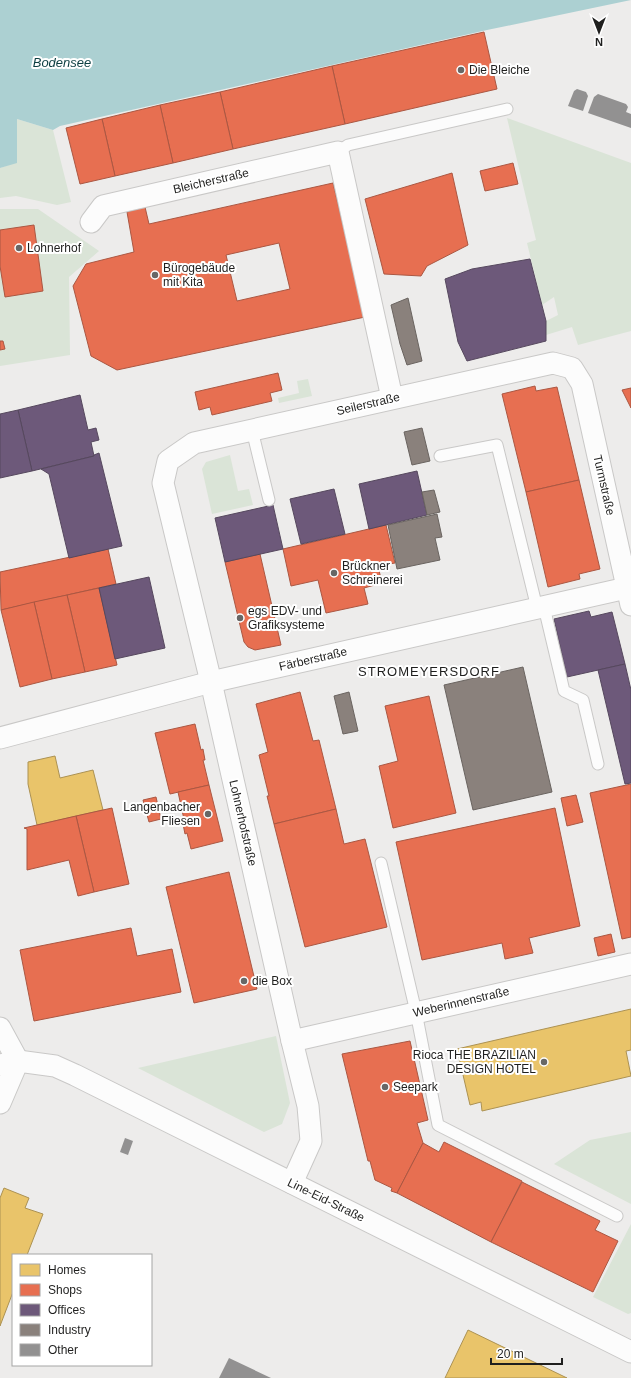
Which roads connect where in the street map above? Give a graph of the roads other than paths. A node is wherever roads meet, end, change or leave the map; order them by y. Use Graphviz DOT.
graph roads {
  1 [pos="507,109"];
  2 [pos="338,152"];
  3 [pos="91,222"];
  4 [pos="572,368"];
  5 [pos="392,398"];
  6 [pos="252,430"];
  7 [pos="440,456"];
  8 [pos="168,461"];
  9 [pos="269,500"];
  10 [pos="630,593"];
  11 [pos="540,608"];
  12 [pos="211,682"];
  13 [pos="0,738"];
  14 [pos="598,764"];
  15 [pos="381,863"];
  16 [pos="631,964"];
  17 [pos="416,1012"];
  18 [pos="0,1028"];
  19 [pos="292,1041"];
  20 [pos="9,1063"];
  21 [pos="0,1103"];
  22 [pos="292,1183"];
  23 [pos="618,1216"];
  24 [pos="631,1352"];
  1 -- 2 [label="lane, Bleicherstraße"];
  2 -- 3 [label="street, Bleicherstraße"];
  2 -- 5 [label="street"];
  4 -- 5 [label="street, Seilerstraße"];
  4 -- 10 [label="street, Turmstraße"];
  5 -- 6 [label="street, Seilerstraße"];
  6 -- 8 [label="street, Seilerstraße"];
  6 -- 9 [label="lane"];
  7 -- 11 [label="lane"];
  8 -- 12 [label="street, Lohnerhofstraße"];
  10 -- 11 [label="street, Färberstraße"];
  11 -- 12 [label="street, Färberstraße"];
  11 -- 14 [label="lane"];
  12 -- 13 [label="street, Färberstraße"];
  12 -- 19 [label="street, Lohnerhofstraße"];
  15 -- 17 [label="lane"];
  16 -- 17 [label="street, Weberinnenstraße"];
  17 -- 19 [label="street, Weberinnenstraße"];
  17 -- 23 [label="lane"];
  18 -- 20 [label="street"];
  19 -- 22 [label="street, Lohnerhofstraße"];
  20 -- 21 [label="street"];
  20 -- 22 [label="street, Line-Eid-Straße"];
  22 -- 24 [label="street, Line-Eid-Straße"];
}
